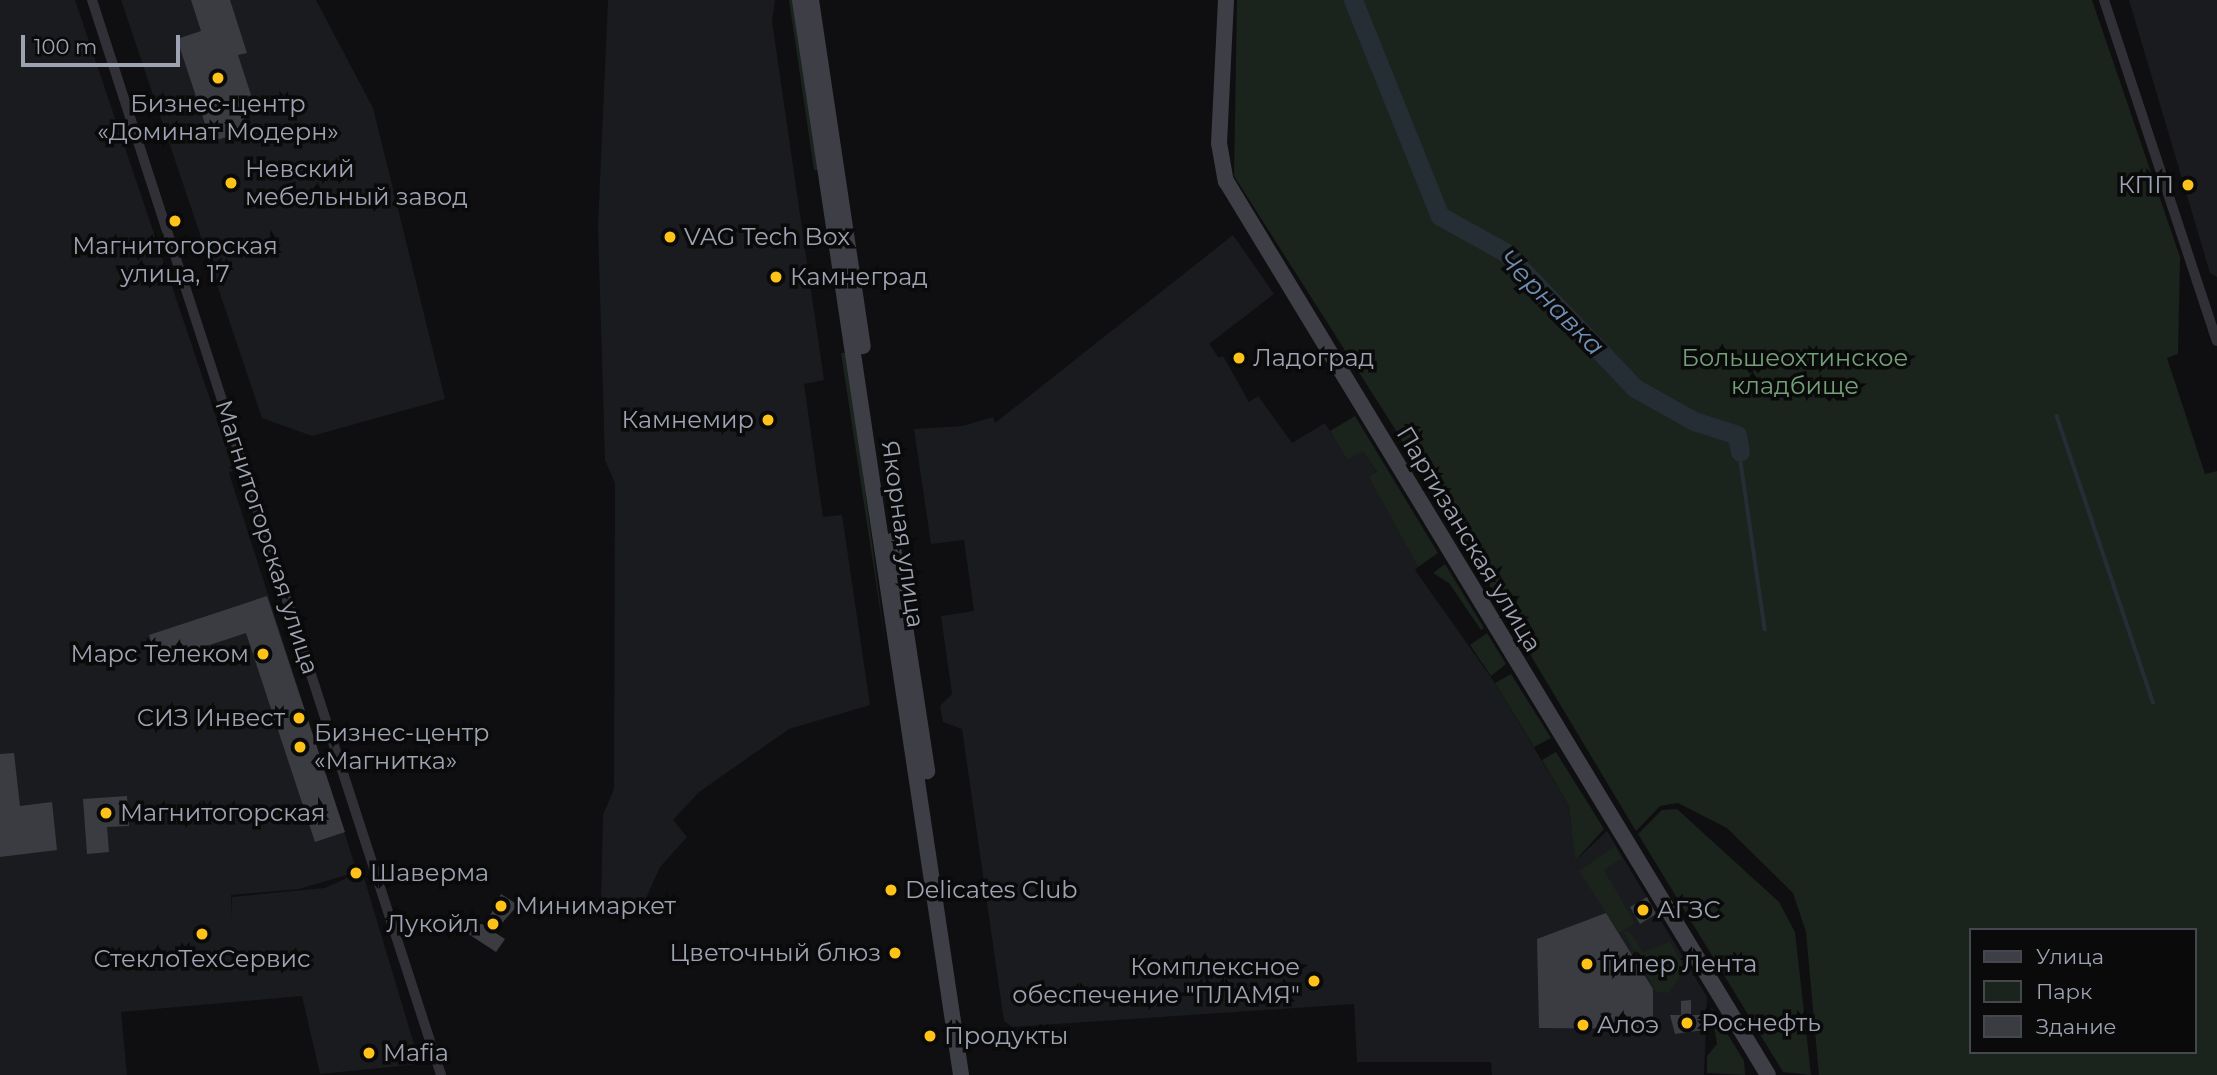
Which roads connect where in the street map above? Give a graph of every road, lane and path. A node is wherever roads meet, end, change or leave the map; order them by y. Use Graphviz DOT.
graph roads {
  1 [pos="92,0"];
  2 [pos="800,0"];
  3 [pos="811,0"];
  4 [pos="1226,0"];
  5 [pos="2104,0"];
  6 [pos="2217,341"];
  7 [pos="1755,1054"];
  8 [pos="441,1075"];
  9 [pos="961,1075"];
  10 [pos="972,1075"];
  11 [pos="1756,1075"];
  12 [pos="1768,1075"];
  1 -- 8 [label="street, Магнитогорская улица"];
  2 -- 9 [label="street, Якорная улица"];
  3 -- 10 [label="street, Якорная улица"];
  4 -- 7 [label="street, Партизанская улица"];
  5 -- 6 [label="street"];
  7 -- 11 [label="street"];
  7 -- 12 [label="street, Партизанская улица"];
}
